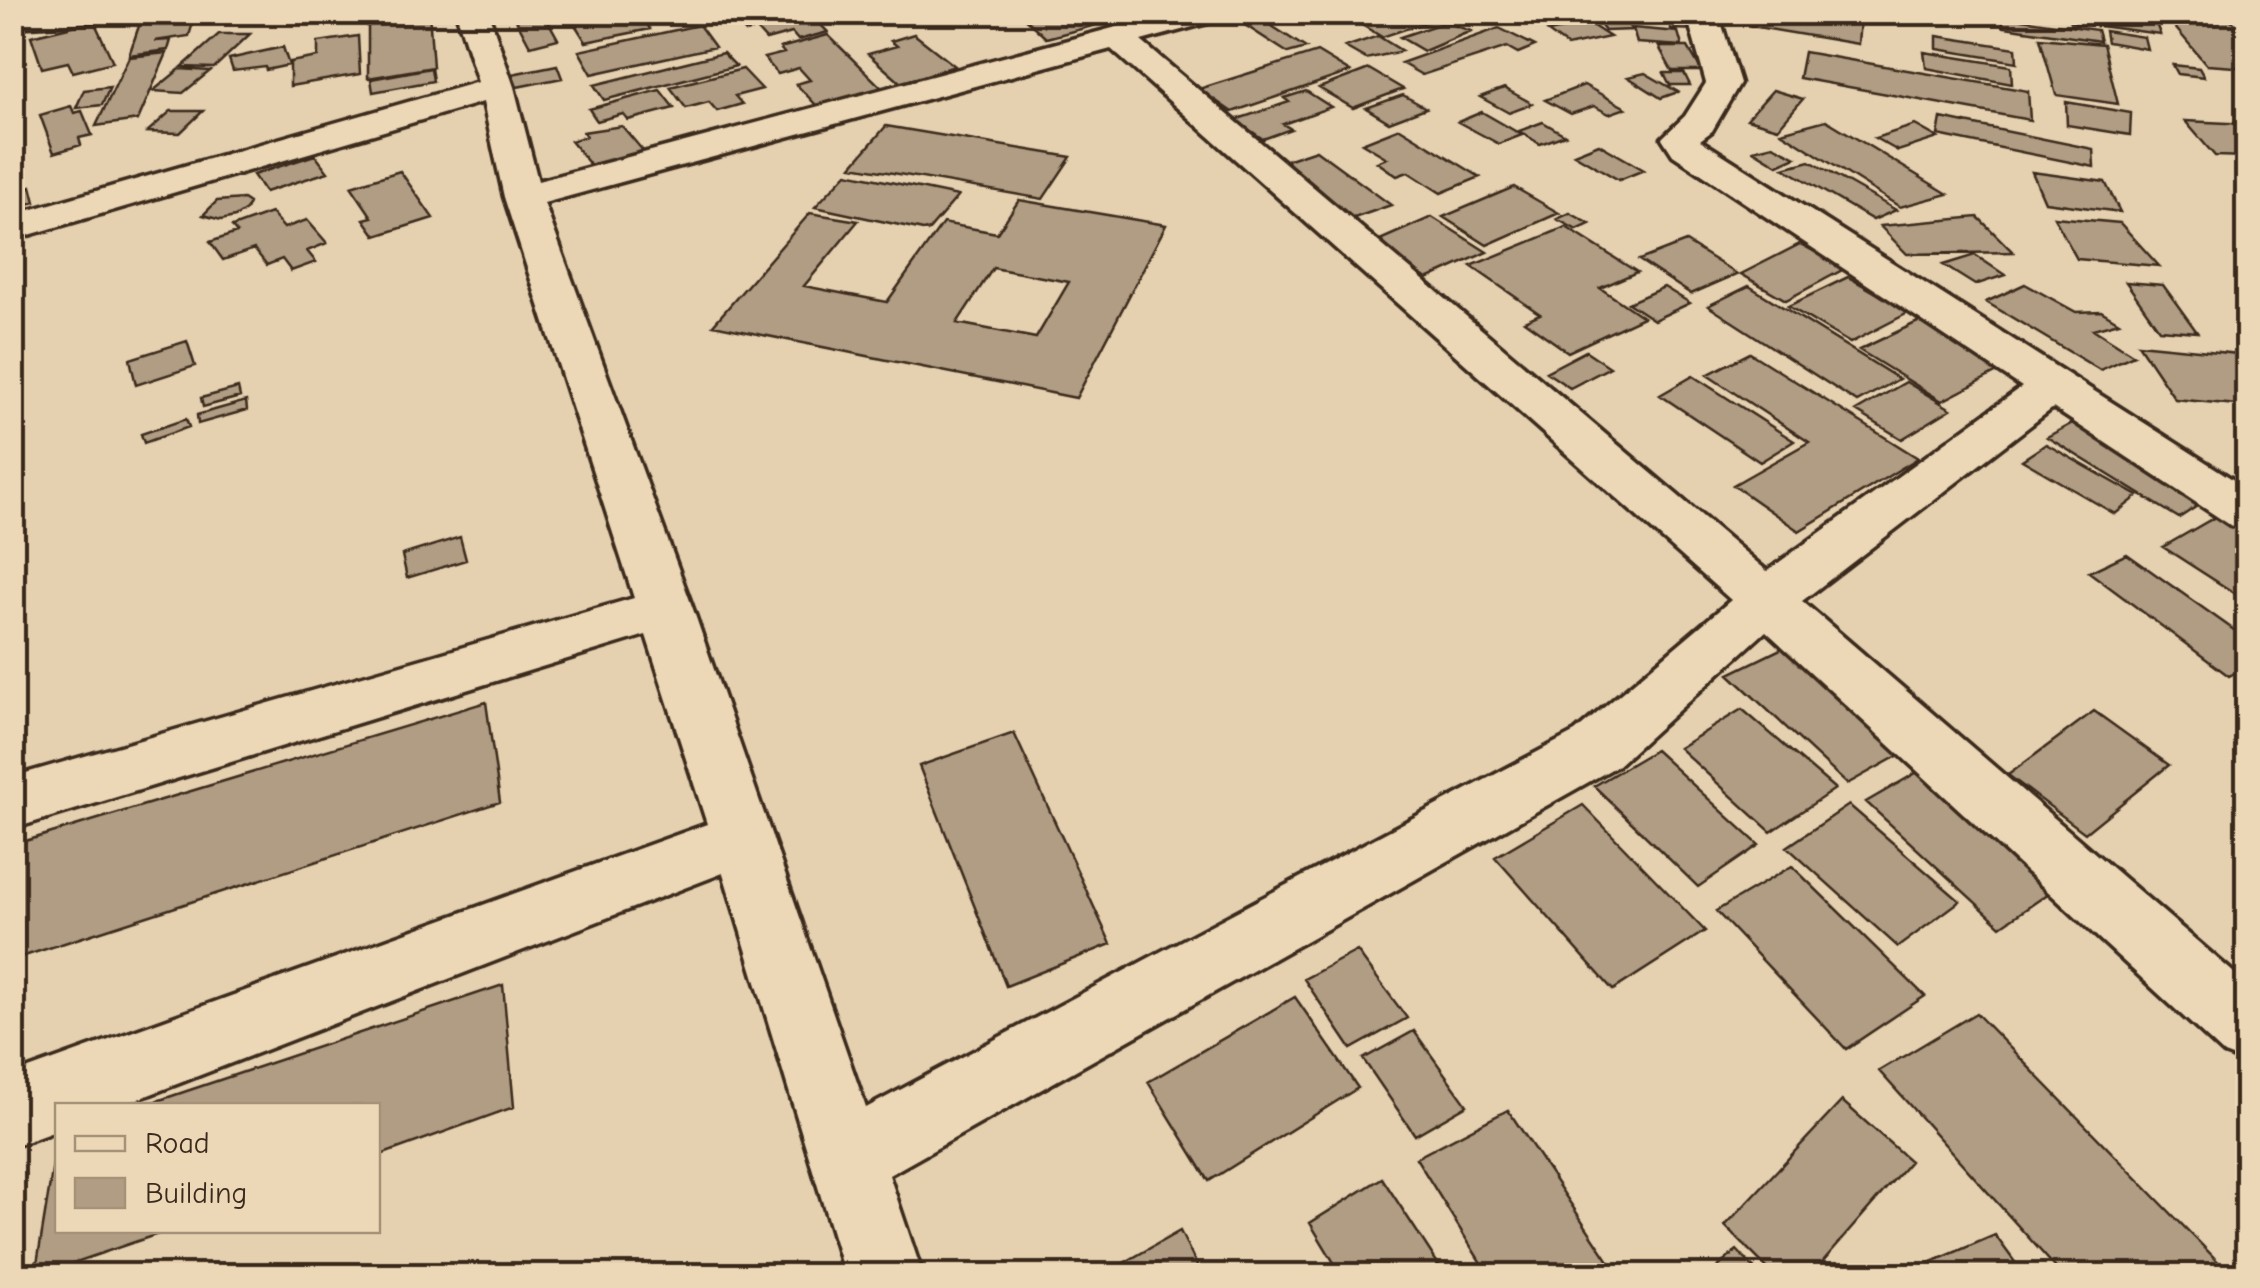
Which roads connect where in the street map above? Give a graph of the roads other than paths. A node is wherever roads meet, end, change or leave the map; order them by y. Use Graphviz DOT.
graph roads {
  1 [pos="113,12"];
  2 [pos="472,12"];
  3 [pos="1211,12"];
  4 [pos="1702,12"];
  5 [pos="12,18"];
  6 [pos="1118,38"];
  7 [pos="497,87"];
  8 [pos="522,197"];
  9 [pos="12,228"];
  10 [pos="2055,384"];
  11 [pos="2248,514"];
  12 [pos="1766,600"];
  13 [pos="666,608"];
  14 [pos="12,803"];
  15 [pos="743,838"];
  16 [pos="2248,1030"];
  17 [pos="12,1111"];
  18 [pos="849,1157"];
  19 [pos="884,1276"];
  1 -- 5 [label="street"];
  2 -- 7 [label="street"];
  3 -- 6 [label="street"];
  4 -- 10 [label="street"];
  6 -- 8 [label="street"];
  6 -- 12 [label="street"];
  7 -- 8 [label="street"];
  7 -- 9 [label="street"];
  8 -- 13 [label="street"];
  10 -- 11 [label="street"];
  10 -- 12 [label="street"];
  12 -- 16 [label="street"];
  12 -- 18 [label="street"];
  13 -- 14 [label="street"];
  13 -- 15 [label="street"];
  15 -- 17 [label="street"];
  15 -- 18 [label="street"];
  18 -- 19 [label="street"];
}
